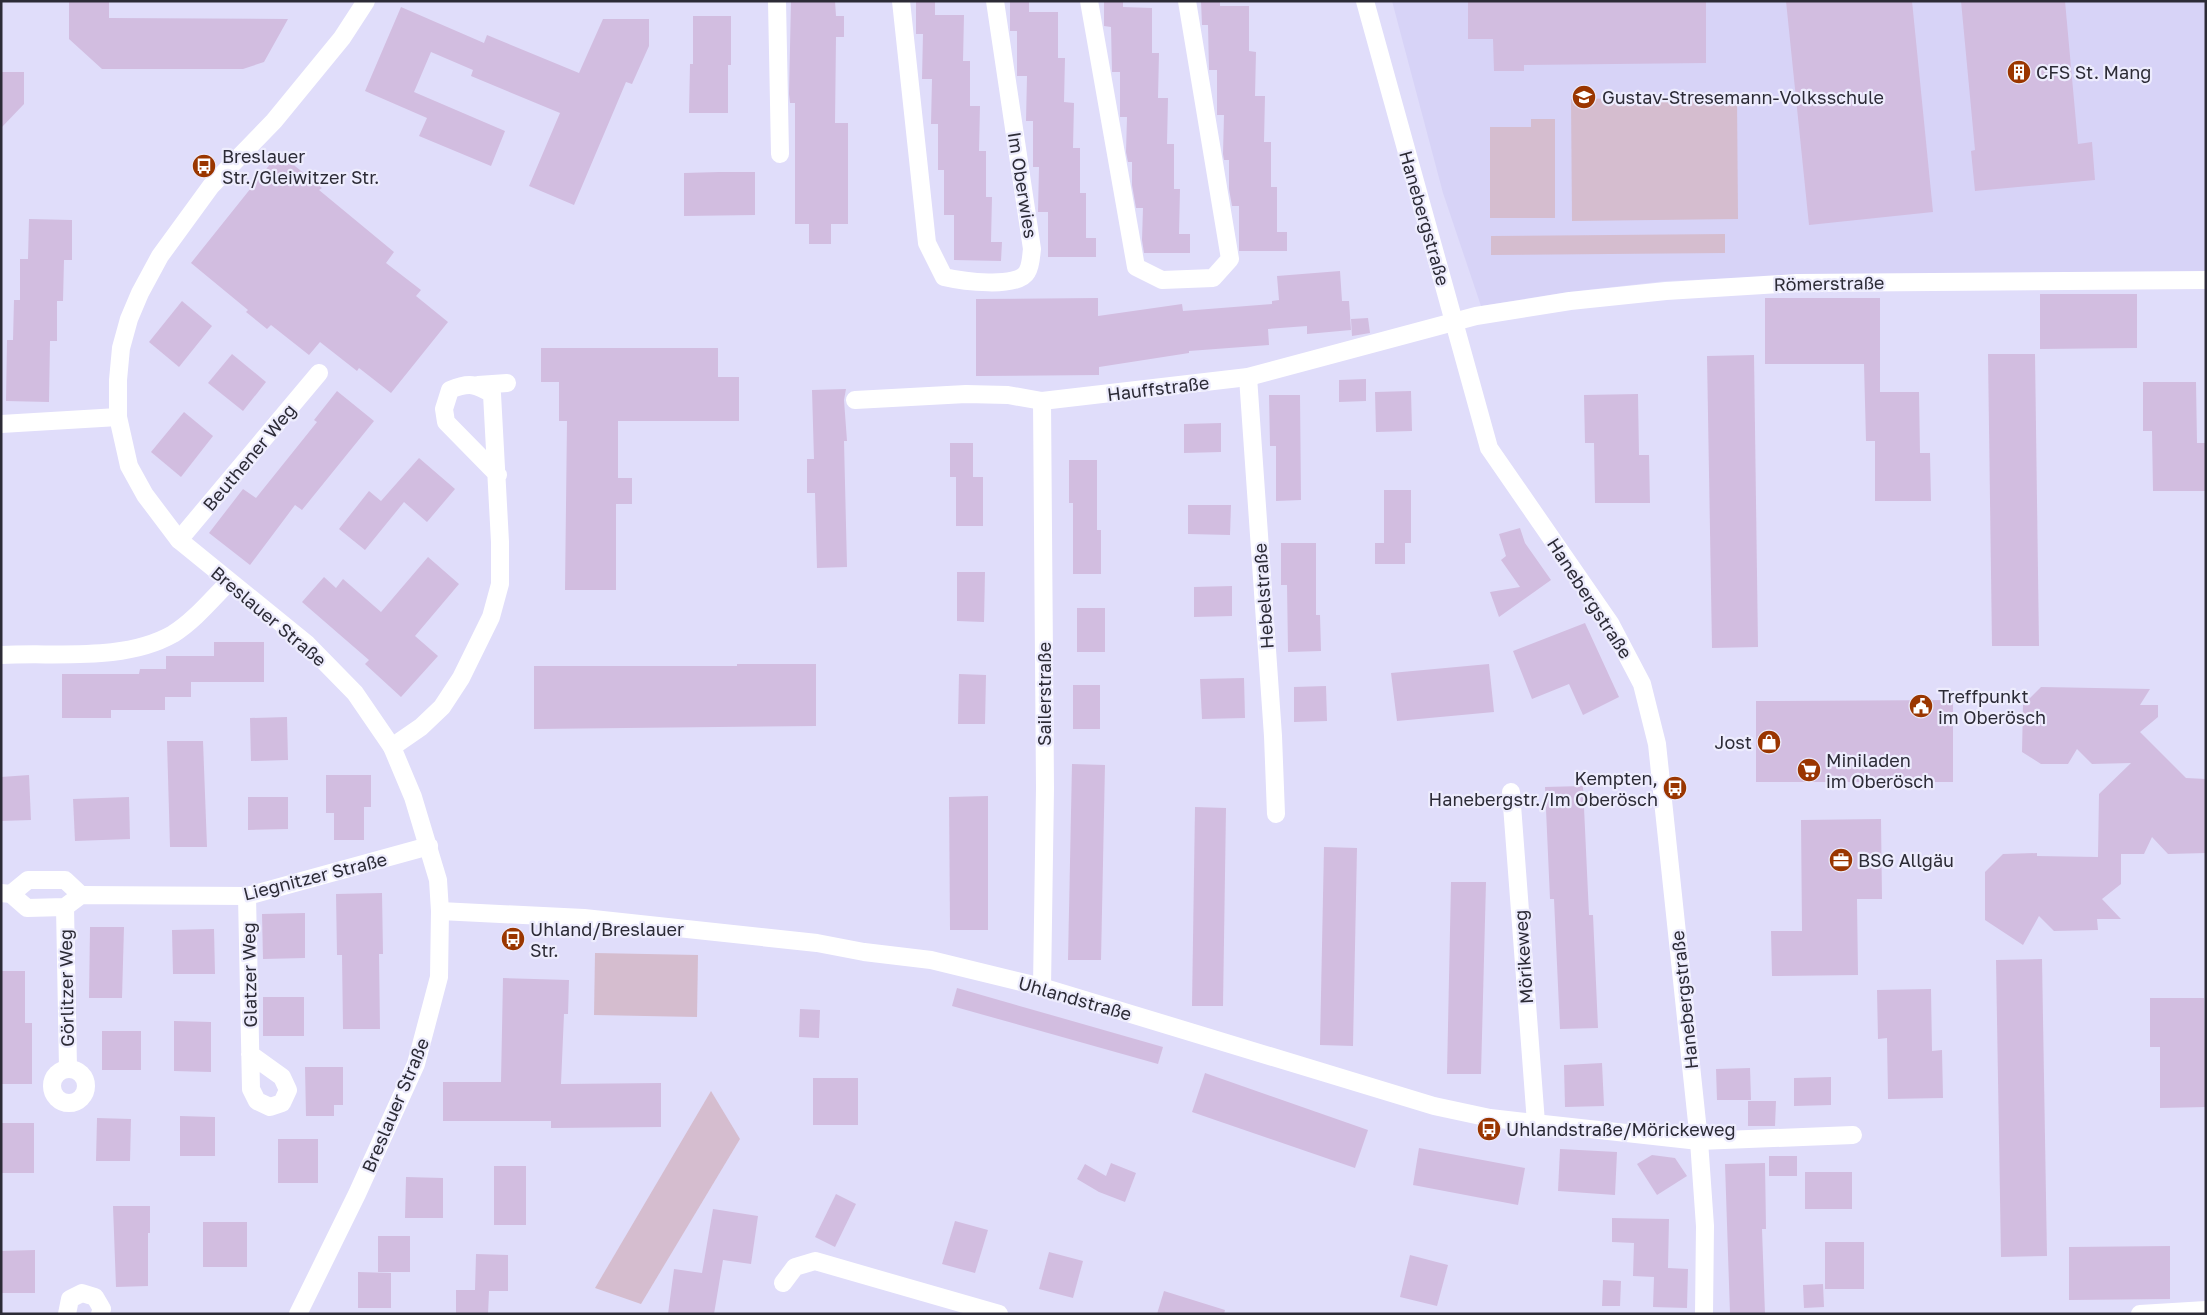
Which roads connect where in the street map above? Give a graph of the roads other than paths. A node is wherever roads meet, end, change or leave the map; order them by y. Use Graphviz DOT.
graph roads {
  1 [pos="366,1"];
  2 [pos="777,1"];
  3 [pos="901,1"];
  4 [pos="995,1"];
  5 [pos="1089,1"];
  6 [pos="1187,1"];
  7 [pos="1365,1"];
  8 [pos="780,154"];
  9 [pos="2206,280"];
  10 [pos="1454,321"];
  11 [pos="320,374"];
  12 [pos="1248,377"];
  13 [pos="507,383"];
  14 [pos="478,385"];
  15 [pos="855,400"];
  16 [pos="1042,402"];
  17 [pos="118,417"];
  18 [pos="1,424"];
  19 [pos="498,475"];
  20 [pos="179,540"];
  21 [pos="229,582"];
  22 [pos="1,655"];
  23 [pos="392,747"];
  24 [pos="1511,792"];
  25 [pos="1276,814"];
  26 [pos="429,846"];
  27 [pos="6,893"];
  28 [pos="81,895"];
  29 [pos="247,896"];
  30 [pos="65,907"];
  31 [pos="440,911"];
  32 [pos="1042,987"];
  33 [pos="250,1054"];
  34 [pos="68,1068"];
  35 [pos="1536,1122"];
  36 [pos="1853,1135"];
  37 [pos="1699,1141"];
  38 [pos="783,1283"];
  39 [pos="2206,1310"];
  40 [pos="66,1314"];
  41 [pos="100,1314"];
  42 [pos="298,1314"];
  43 [pos="1000,1314"];
  44 [pos="1704,1314"];
  45 [pos="2140,1314"];
  1 -- 17 [label="street, Breslauer Straße"];
  2 -- 8 [label="street"];
  3 -- 4 [label="street, Im Oberwies"];
  5 -- 6 [label="street"];
  7 -- 10 [label="street, Hanebergstraße"];
  9 -- 10 [label="street, Römerstraße"];
  10 -- 12 [label="street, Hauffstraße"];
  10 -- 37 [label="street, Hanebergstraße"];
  11 -- 20 [label="street, Beuthener Weg"];
  12 -- 16 [label="street, Hauffstraße"];
  12 -- 25 [label="street, Hebelstraße"];
  13 -- 14 [label="street"];
  14 -- 19 [label="street"];
  14 -- 19 [label="street"];
  15 -- 16 [label="street, Hauffstraße"];
  16 -- 32 [label="street, Sailerstraße"];
  17 -- 18 [label="street"];
  17 -- 20 [label="street, Breslauer Straße"];
  19 -- 23 [label="street"];
  20 -- 21 [label="street, Breslauer Straße"];
  21 -- 22 [label="street"];
  21 -- 23 [label="street, Breslauer Straße"];
  23 -- 26 [label="street, Breslauer Straße"];
  24 -- 35 [label="street, Mörikeweg"];
  26 -- 29 [label="street, Liegnitzer Straße"];
  26 -- 31 [label="street, Breslauer Straße"];
  27 -- 28 [label="street"];
  27 -- 30 [label="street"];
  28 -- 29 [label="street, Liegnitzer Straße"];
  28 -- 30 [label="street"];
  29 -- 33 [label="street, Glatzer Weg"];
  30 -- 34 [label="street, Görlitzer Weg"];
  31 -- 32 [label="street, Uhlandstraße"];
  31 -- 42 [label="street, Breslauer Straße"];
  32 -- 35 [label="street, Uhlandstraße"];
  35 -- 37 [label="street, Uhlandstraße"];
  36 -- 37 [label="street, Uhlandstraße"];
  37 -- 44 [label="street, Hanebergstraße"];
  38 -- 43 [label="street"];
  39 -- 45 [label="street"];
  40 -- 41 [label="street"];
}
